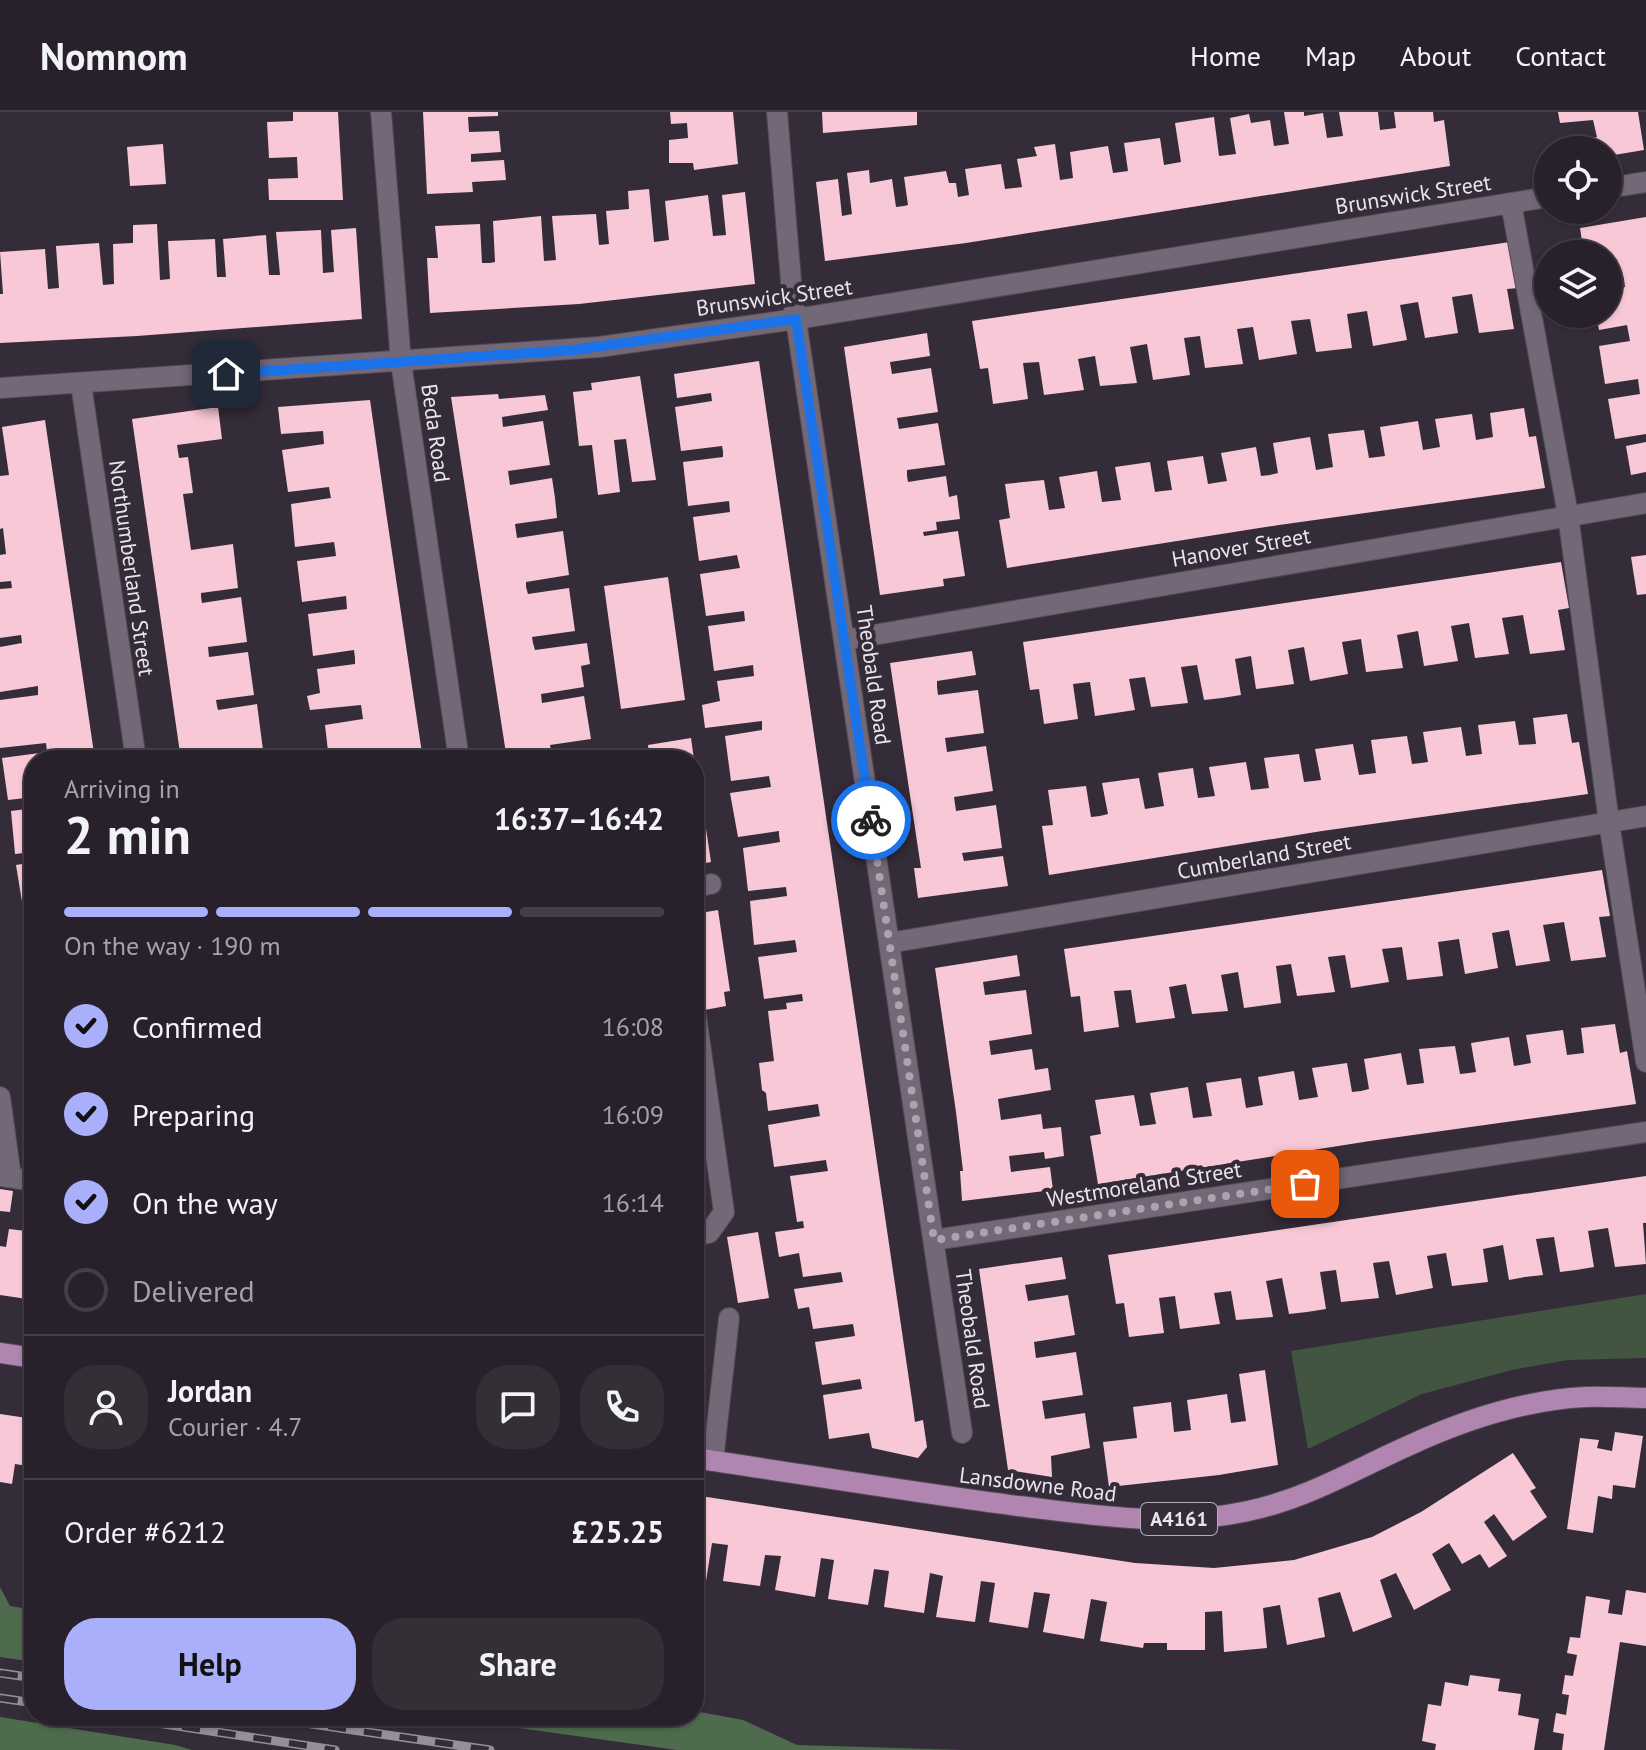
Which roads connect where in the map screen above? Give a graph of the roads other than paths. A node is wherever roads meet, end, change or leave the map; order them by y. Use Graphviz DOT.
graph roads {
  1 [pos="381,112"];
  2 [pos="777,112"];
  3 [pos="1646,182"];
  4 [pos="1622,186"];
  5 [pos="1534,199"];
  6 [pos="1511,203"];
  7 [pos="796,319"];
  8 [pos="401,362"];
  9 [pos="81,384"];
  10 [pos="0,388"];
  11 [pos="1646,503"];
  12 [pos="1568,515"];
  13 [pos="844,640"];
  14 [pos="135,750"];
  15 [pos="458,750"];
  16 [pos="1646,816"];
  17 [pos="1609,822"];
  18 [pos="889,943"];
  19 [pos="1646,1062"];
  20 [pos="704,1072"];
  21 [pos="0,1097"];
  22 [pos="1646,1132"];
  23 [pos="6,1176"];
  24 [pos="704,1234"];
  25 [pos="934,1240"];
  26 [pos="729,1318"];
  27 [pos="0,1353"];
  28 [pos="24,1357"];
  29 [pos="1646,1398"];
  30 [pos="962,1433"];
  31 [pos="704,1454"];
  32 [pos="704,1459"];
  1 -- 8 [label="street, Beda Road"];
  2 -- 7 [label="street, Theobald Road"];
  3 -- 4 [label="street"];
  5 -- 6 [label="street, Brunswick Street"];
  6 -- 7 [label="street, Brunswick Street"];
  6 -- 12 [label="street"];
  7 -- 8 [label="street, Brunswick Street"];
  7 -- 13 [label="street, Theobald Road"];
  8 -- 9 [label="street, Brunswick Street"];
  8 -- 15 [label="street, Beda Road"];
  9 -- 10 [label="street, Brunswick Street"];
  9 -- 14 [label="street, Northumberland Street"];
  11 -- 12 [label="street, Hanover Street"];
  12 -- 13 [label="street, Hanover Street"];
  12 -- 17 [label="street"];
  13 -- 18 [label="street, Theobald Road"];
  16 -- 17 [label="street, Cumberland Street"];
  17 -- 18 [label="street, Cumberland Street"];
  17 -- 19 [label="street"];
  18 -- 25 [label="street, Theobald Road"];
  20 -- 24 [label="street"];
  21 -- 23 [label="street"];
  22 -- 25 [label="street, Westmoreland Street"];
  25 -- 30 [label="street, Theobald Road"];
  26 -- 31 [label="street"];
  27 -- 28 [label="main road"];
  29 -- 32 [label="main road, Lansdowne Road / A4161"];
}
